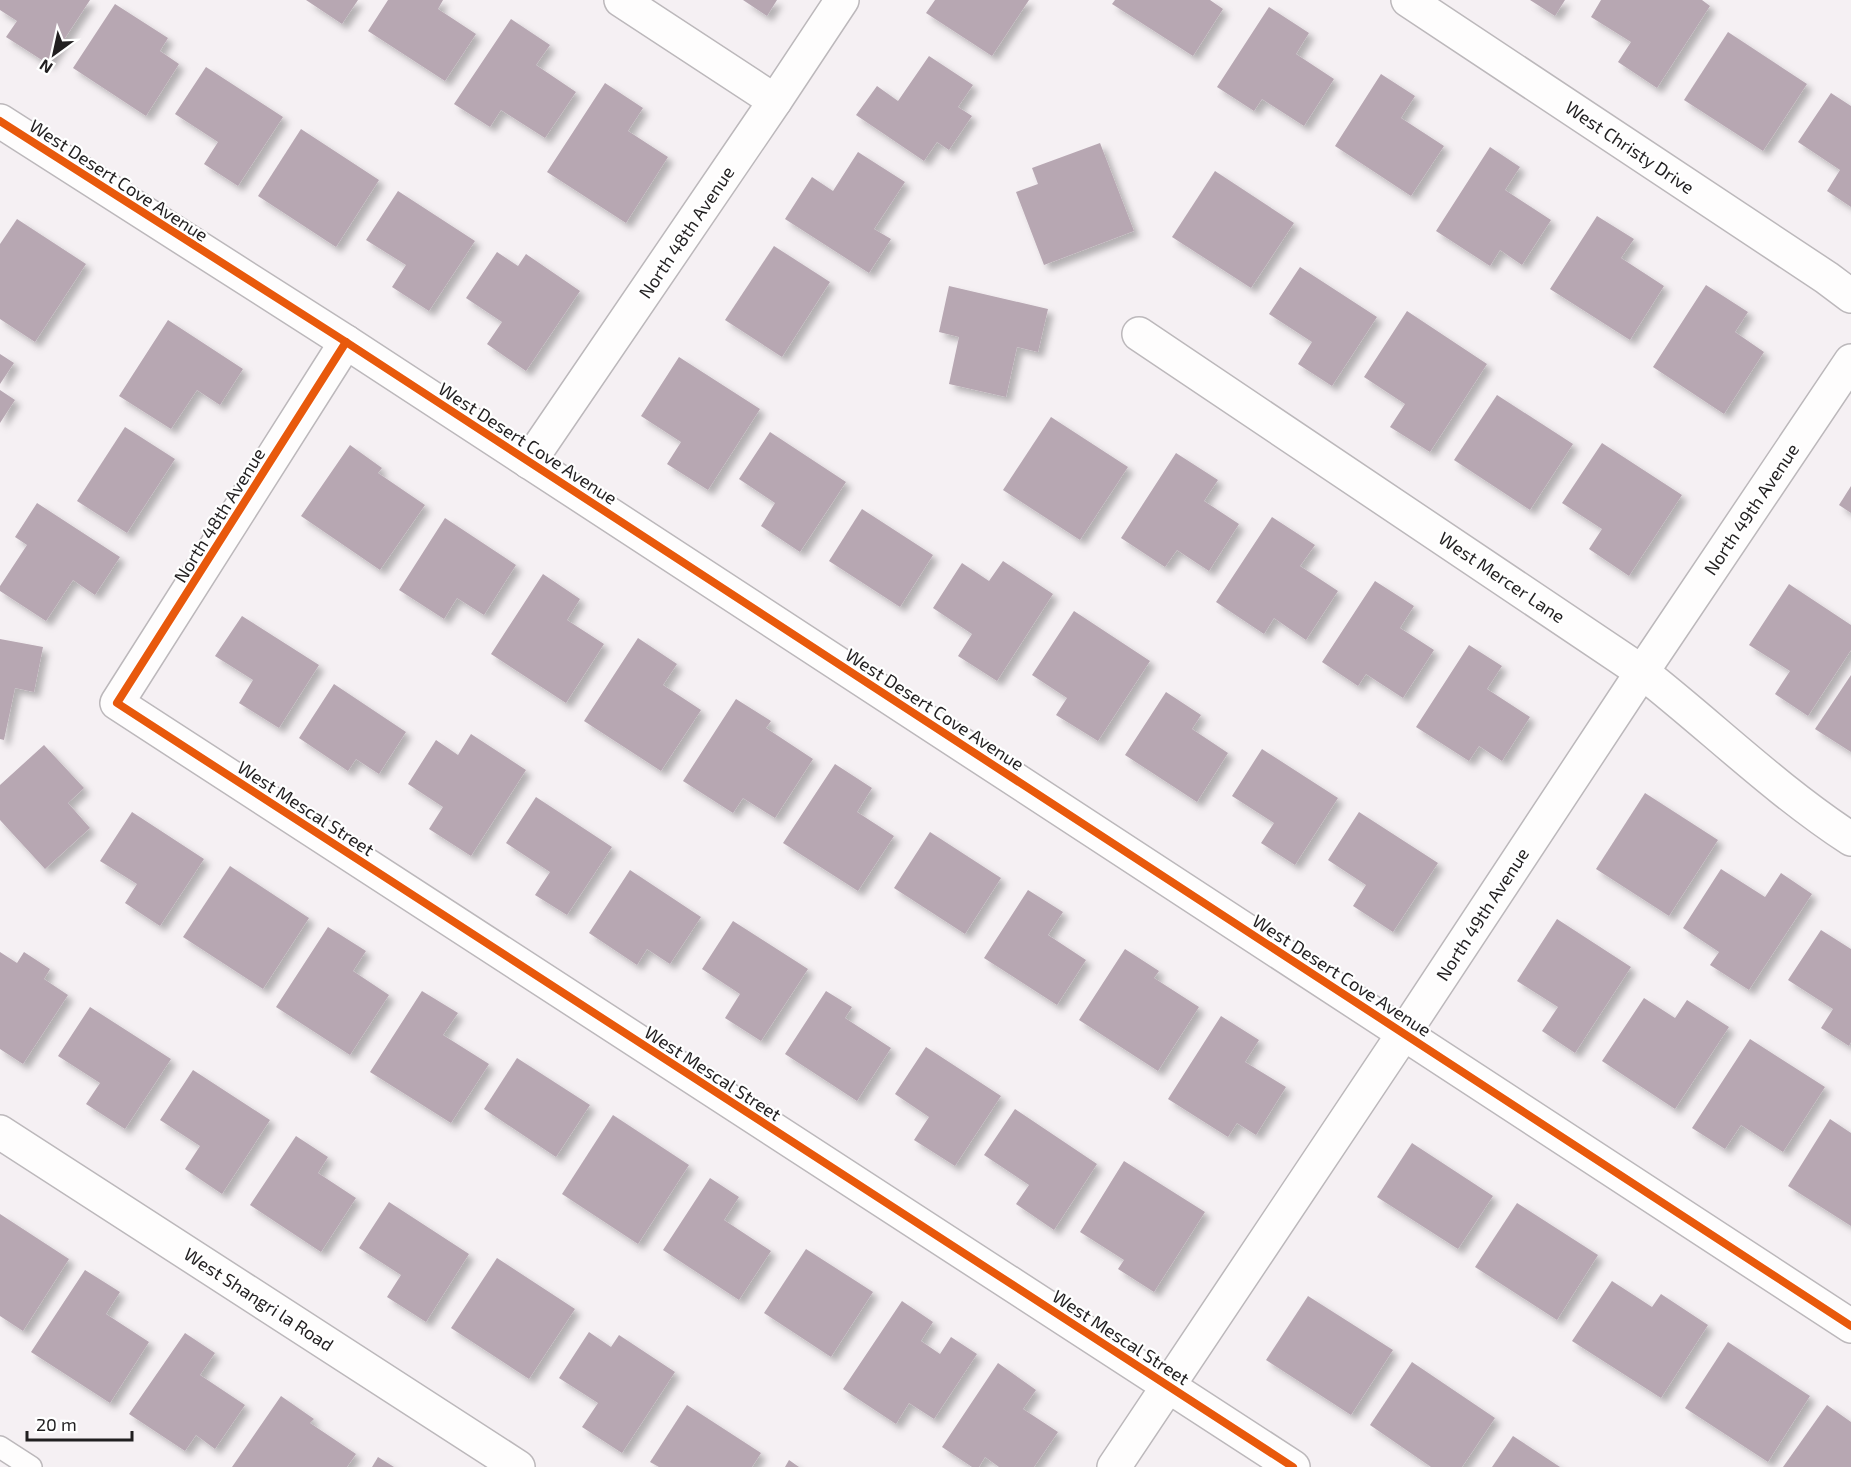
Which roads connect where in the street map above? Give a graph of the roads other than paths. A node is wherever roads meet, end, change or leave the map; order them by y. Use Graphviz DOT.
graph roads {
  1 [pos="621,0"];
  2 [pos="842,0"];
  3 [pos="1408,0"];
  4 [pos="776,101"];
  5 [pos="0,121"];
  6 [pos="1851,296"];
  7 [pos="1139,334"];
  8 [pos="346,342"];
  9 [pos="1851,361"];
  10 [pos="529,462"];
  11 [pos="1642,672"];
  12 [pos="117,703"];
  13 [pos="1851,839"];
  14 [pos="1404,1033"];
  15 [pos="0,1132"];
  16 [pos="1851,1326"];
  17 [pos="1167,1385"];
  18 [pos="0,1447"];
  19 [pos="31,1467"];
  20 [pos="518,1467"];
  21 [pos="1114,1467"];
  22 [pos="1293,1467"];
  1 -- 4 [label="street"];
  2 -- 4 [label="street, North 48th Avenue"];
  3 -- 6 [label="street, West Christy Drive"];
  4 -- 10 [label="street, North 48th Avenue"];
  5 -- 8 [label="street, West Desert Cove Avenue"];
  7 -- 11 [label="street, West Mercer Lane"];
  8 -- 10 [label="street, West Desert Cove Avenue"];
  8 -- 12 [label="street, North 48th Avenue"];
  9 -- 11 [label="street, North 49th Avenue"];
  10 -- 14 [label="street, West Desert Cove Avenue"];
  11 -- 13 [label="street, West Mercer Lane"];
  11 -- 14 [label="street, North 49th Avenue"];
  12 -- 17 [label="street, West Mescal Street"];
  14 -- 16 [label="street, West Desert Cove Avenue"];
  14 -- 17 [label="street, North 49th Avenue"];
  15 -- 20 [label="street, West Shangri la Road"];
  17 -- 21 [label="street, North 49th Avenue"];
  17 -- 22 [label="street, West Mescal Street"];
  18 -- 19 [label="lane"];
}
